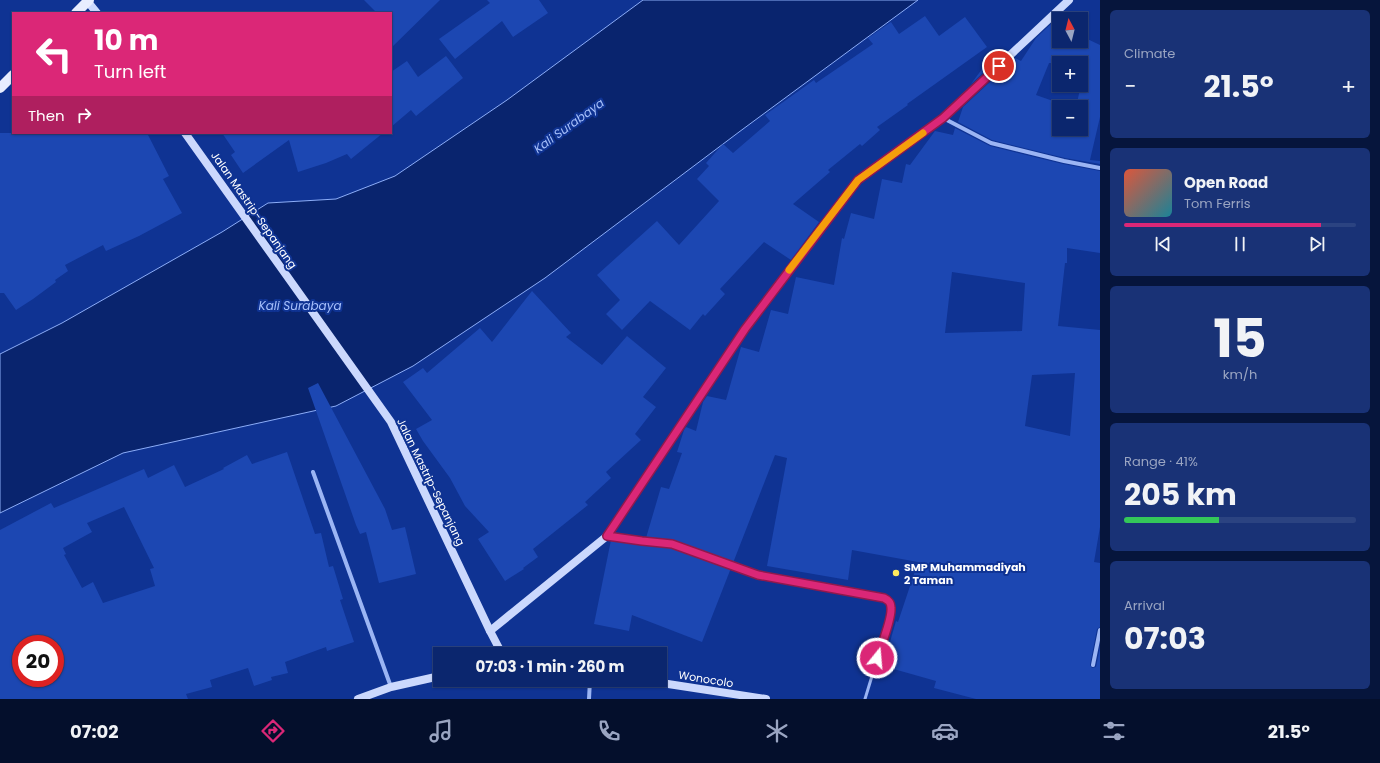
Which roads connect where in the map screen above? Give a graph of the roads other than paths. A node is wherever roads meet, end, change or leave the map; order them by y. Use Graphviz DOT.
graph roads {
  1 [pos="1069,0"];
  2 [pos="88,1"];
  3 [pos="77,12"];
  4 [pos="95,12"];
  5 [pos="12,76"];
  6 [pos="0,88"];
  7 [pos="943,118"];
  8 [pos="186,134"];
  9 [pos="1100,168"];
  10 [pos="313,472"];
  11 [pos="607,536"];
  12 [pos="1100,630"];
  13 [pos="490,631"];
  14 [pos="498,647"];
  15 [pos="1093,665"];
  16 [pos="433,678"];
  17 [pos="667,684"];
  18 [pos="391,687"];
  19 [pos="590,687"];
  20 [pos="358,699"];
  21 [pos="590,699"];
  22 [pos="766,699"];
  23 [pos="865,699"];
  1 -- 7 [label="street"];
  2 -- 3 [label="main road"];
  2 -- 4 [label="street"];
  5 -- 6 [label="main road"];
  7 -- 9 [label="street"];
  7 -- 11 [label="street"];
  8 -- 13 [label="street, Jalan Mastrip-Sepanjang"];
  10 -- 18 [label="street"];
  11 -- 13 [label="street"];
  11 -- 23 [label="lane"];
  12 -- 15 [label="street"];
  13 -- 14 [label="street, Jalan Mastrip-Sepanjang"];
  16 -- 18 [label="street"];
  17 -- 22 [label="street, Wonocolo"];
  18 -- 20 [label="street"];
  19 -- 21 [label="street"];
}
